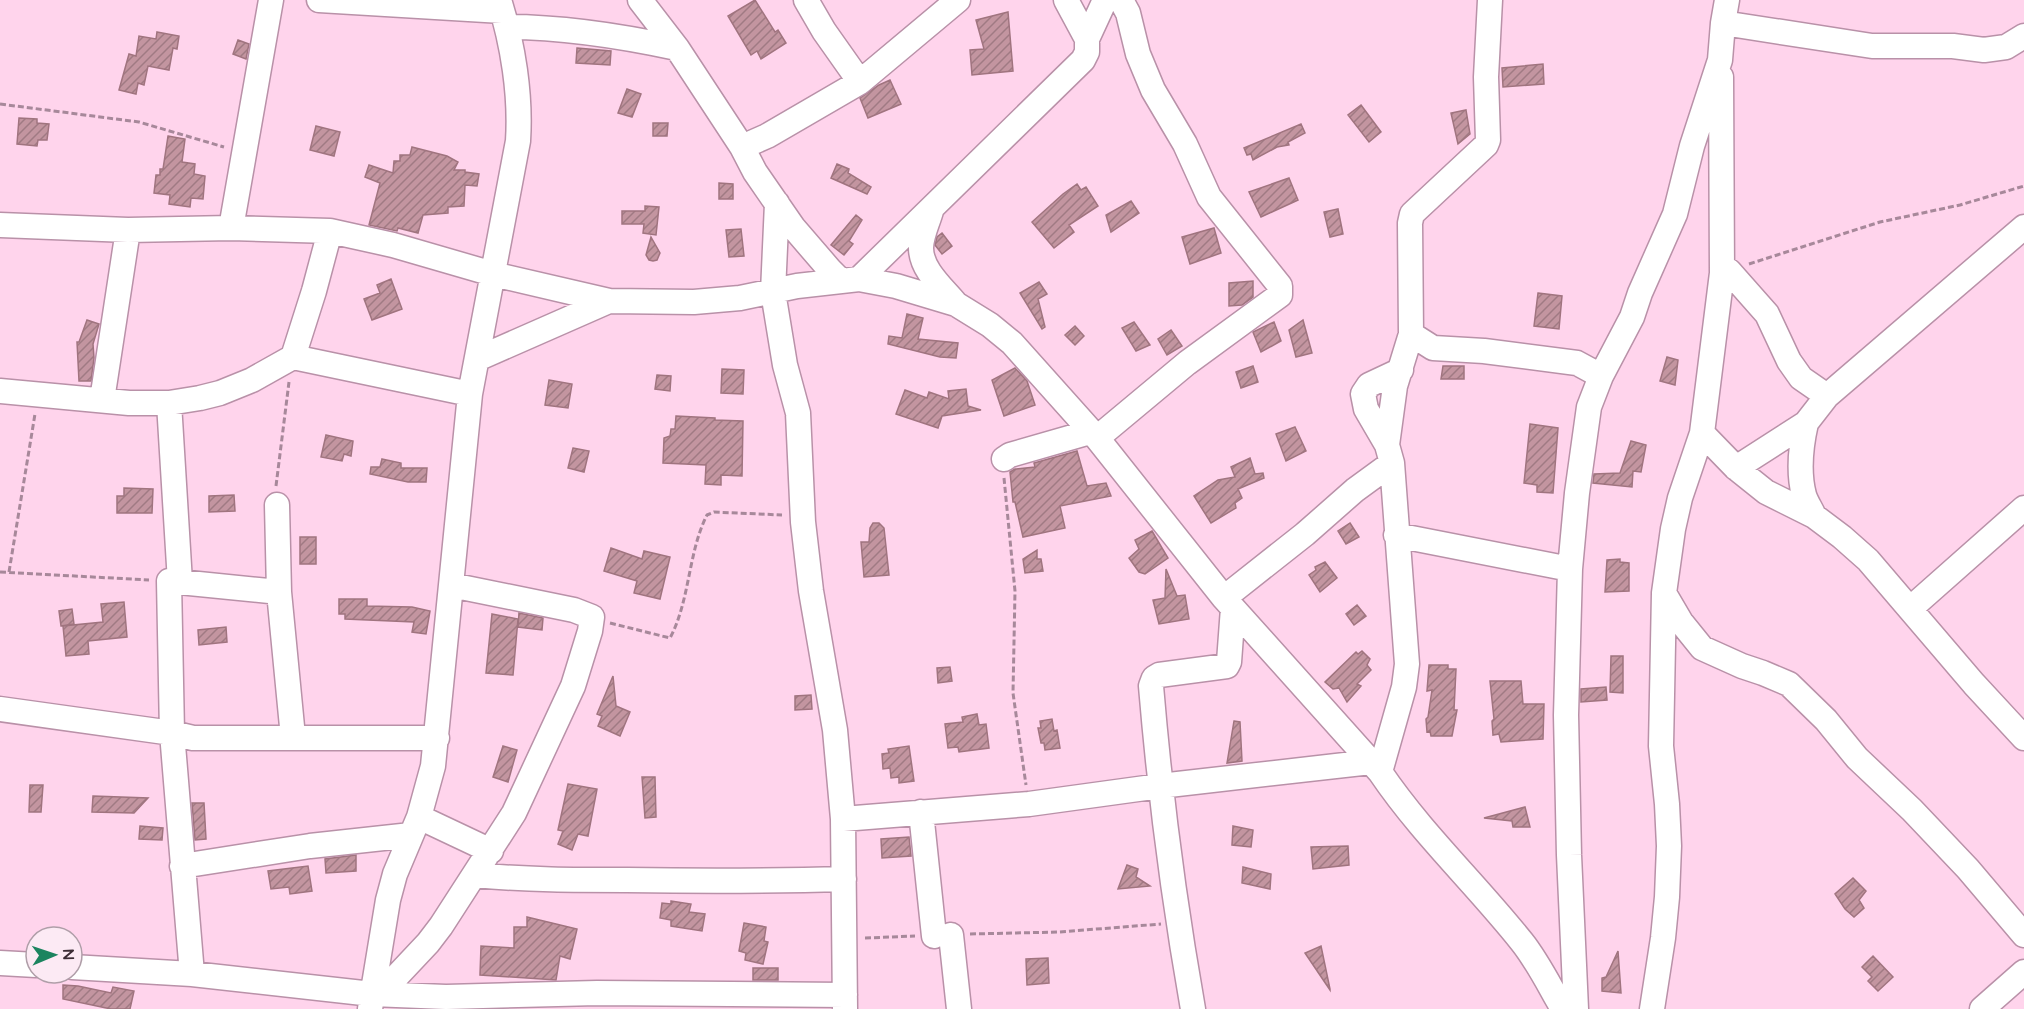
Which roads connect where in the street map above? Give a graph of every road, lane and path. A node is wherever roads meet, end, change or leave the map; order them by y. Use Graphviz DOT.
graph roads {
  1 [pos="271,0"];
  2 [pos="319,0"];
  3 [pos="640,0"];
  4 [pos="806,0"];
  5 [pos="958,0"];
  6 [pos="1066,0"];
  7 [pos="1105,0"];
  8 [pos="1121,0"];
  9 [pos="1490,0"];
  10 [pos="1725,11"];
  11 [pos="502,12"];
  12 [pos="2024,36"];
  13 [pos="1087,39"];
  14 [pos="677,48"];
  15 [pos="1720,60"];
  16 [pos="860,82"];
  17 [pos="0,105"];
  18 [pos="742,147"];
  19 [pos="244,153"];
  20 [pos="2024,186"];
  21 [pos="777,203"];
  22 [pos="933,208"];
  23 [pos="0,225"];
  24 [pos="2024,227"];
  25 [pos="231,228"];
  26 [pos="128,230"];
  27 [pos="330,231"];
  28 [pos="1726,272"];
  29 [pos="493,274"];
  30 [pos="850,279"];
  31 [pos="773,292"];
  32 [pos="609,301"];
  33 [pos="956,304"];
  34 [pos="1411,334"];
  35 [pos="292,357"];
  36 [pos="477,359"];
  37 [pos="1601,376"];
  38 [pos="0,391"];
  39 [pos="470,394"];
  40 [pos="38,395"];
  41 [pos="1827,396"];
  42 [pos="102,400"];
  43 [pos="169,403"];
  44 [pos="1806,423"];
  45 [pos="1702,433"];
  46 [pos="1093,435"];
  47 [pos="1389,454"];
  48 [pos="1005,459"];
  49 [pos="1736,468"];
  50 [pos="277,505"];
  51 [pos="2022,514"];
  52 [pos="802,516"];
  53 [pos="1814,516"];
  54 [pos="1396,536"];
  55 [pos="1570,569"];
  56 [pos="0,572"];
  57 [pos="9,572"];
  58 [pos="175,581"];
  59 [pos="451,585"];
  60 [pos="279,592"];
  61 [pos="1664,593"];
  62 [pos="1228,603"];
  63 [pos="1911,608"];
  64 [pos="592,617"];
  65 [pos="0,709"];
  66 [pos="172,733"];
  67 [pos="293,737"];
  68 [pos="437,738"];
  69 [pos="2024,738"];
  70 [pos="1376,767"];
  71 [pos="1160,786"];
  72 [pos="1029,804"];
  73 [pos="921,812"];
  74 [pos="843,819"];
  75 [pos="415,826"];
  76 [pos="490,851"];
  77 [pos="182,866"];
  78 [pos="475,875"];
  79 [pos="844,879"];
  80 [pos="1178,923"];
  81 [pos="942,935"];
  82 [pos="2024,935"];
  83 [pos="845,939"];
  84 [pos="0,963"];
  85 [pos="24,964"];
  86 [pos="84,968"];
  87 [pos="2024,972"];
  88 [pos="192,974"];
  89 [pos="374,999"];
  90 [pos="725,1002"];
  91 [pos="845,1002"];
  92 [pos="959,1009"];
  93 [pos="1193,1009"];
  94 [pos="1563,1009"];
  95 [pos="1576,1009"];
  96 [pos="1652,1009"];
  97 [pos="1982,1009"];
  1 -- 19 [label="street"];
  2 -- 11 [label="street"];
  3 -- 14 [label="street"];
  4 -- 16 [label="street"];
  5 -- 16 [label="street"];
  6 -- 13 [label="street"];
  7 -- 13 [label="street"];
  8 -- 46 [label="street"];
  9 -- 34 [label="street"];
  10 -- 12 [label="street"];
  10 -- 15 [label="street"];
  11 -- 14 [label="street"];
  11 -- 29 [label="street"];
  13 -- 22 [label="street"];
  14 -- 18 [label="street"];
  15 -- 28 [label="street"];
  15 -- 37 [label="street"];
  16 -- 18 [label="street"];
  17 -- 19 [label="path"];
  18 -- 21 [label="street"];
  19 -- 25 [label="street"];
  20 -- 28 [label="path"];
  21 -- 30 [label="street"];
  21 -- 31 [label="street"];
  22 -- 30 [label="street"];
  22 -- 33 [label="street"];
  23 -- 26 [label="street"];
  24 -- 41 [label="street"];
  25 -- 26 [label="street"];
  25 -- 27 [label="street"];
  26 -- 42 [label="street"];
  27 -- 29 [label="street"];
  27 -- 35 [label="street"];
  28 -- 41 [label="street"];
  28 -- 45 [label="street"];
  29 -- 32 [label="street"];
  29 -- 36 [label="street"];
  30 -- 31 [label="street"];
  30 -- 33 [label="street"];
  31 -- 32 [label="street"];
  31 -- 52 [label="street"];
  32 -- 36 [label="street"];
  33 -- 46 [label="street"];
  34 -- 37 [label="street"];
  34 -- 47 [label="street"];
  35 -- 39 [label="street"];
  35 -- 43 [label="street"];
  35 -- 50 [label="path"];
  36 -- 39 [label="street"];
  37 -- 55 [label="street"];
  38 -- 40 [label="street"];
  39 -- 59 [label="street"];
  40 -- 42 [label="street"];
  40 -- 57 [label="path"];
  41 -- 44 [label="street"];
  42 -- 43 [label="street"];
  43 -- 58 [label="street"];
  44 -- 49 [label="street"];
  44 -- 53 [label="street"];
  45 -- 49 [label="street"];
  45 -- 61 [label="street"];
  46 -- 48 [label="street"];
  46 -- 62 [label="street"];
  47 -- 54 [label="street"];
  47 -- 62 [label="street"];
  48 -- 72 [label="path"];
  49 -- 53 [label="street"];
  50 -- 60 [label="street"];
  51 -- 63 [label="street"];
  52 -- 64 [label="path"];
  52 -- 74 [label="street"];
  53 -- 63 [label="street"];
  54 -- 55 [label="street"];
  54 -- 70 [label="street"];
  55 -- 95 [label="street"];
  56 -- 57 [label="path"];
  57 -- 58 [label="path"];
  58 -- 60 [label="street"];
  58 -- 66 [label="street"];
  59 -- 64 [label="street"];
  59 -- 68 [label="street"];
  60 -- 67 [label="street"];
  61 -- 82 [label="street"];
  61 -- 96 [label="street"];
  62 -- 70 [label="street"];
  62 -- 71 [label="street"];
  63 -- 69 [label="street"];
  64 -- 76 [label="street"];
  65 -- 66 [label="street"];
  66 -- 67 [label="street"];
  66 -- 77 [label="street"];
  67 -- 68 [label="street"];
  68 -- 75 [label="street"];
  70 -- 71 [label="street"];
  70 -- 94 [label="street"];
  71 -- 72 [label="street"];
  71 -- 80 [label="street"];
  72 -- 73 [label="street"];
  73 -- 74 [label="street"];
  73 -- 81 [label="street"];
  74 -- 79 [label="street"];
  75 -- 76 [label="street"];
  75 -- 77 [label="street"];
  75 -- 89 [label="street"];
  76 -- 78 [label="street"];
  77 -- 88 [label="street"];
  78 -- 79 [label="street"];
  78 -- 89 [label="street"];
  79 -- 83 [label="street"];
  80 -- 81 [label="path"];
  80 -- 93 [label="street"];
  81 -- 83 [label="path"];
  81 -- 92 [label="street"];
  83 -- 91 [label="street"];
  84 -- 85 [label="street"];
  86 -- 88 [label="street"];
  87 -- 97 [label="street"];
  88 -- 89 [label="street"];
  89 -- 90 [label="street"];
  90 -- 91 [label="street"];
}
